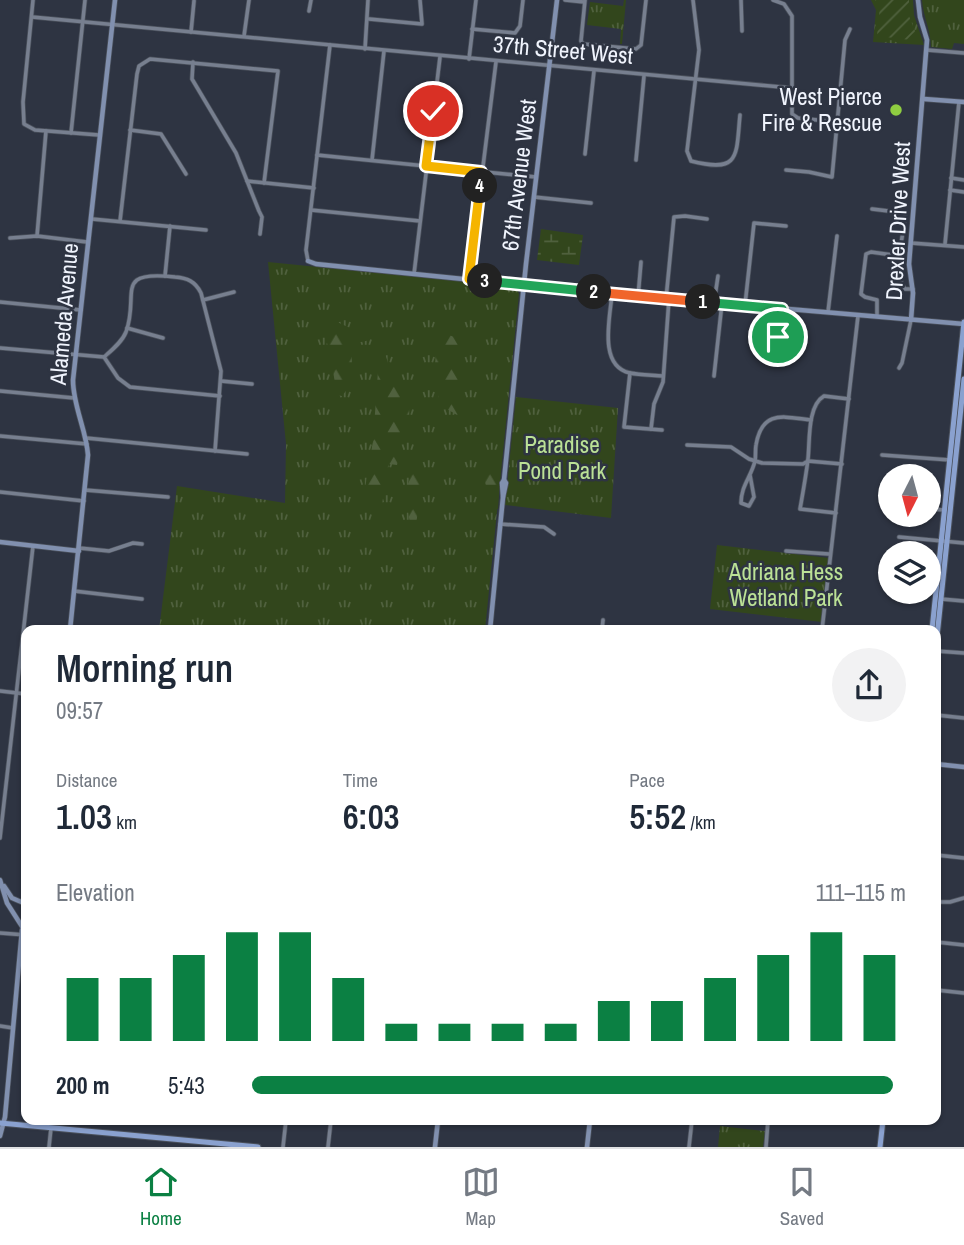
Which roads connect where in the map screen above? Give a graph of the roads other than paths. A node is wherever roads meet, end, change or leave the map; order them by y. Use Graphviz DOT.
graph roads {
  1 [pos="33,0"];
  2 [pos="85,0"];
  3 [pos="115,0"];
  4 [pos="249,0"];
  5 [pos="311,0"];
  6 [pos="368,0"];
  7 [pos="420,0"];
  8 [pos="476,0"];
  9 [pos="523,0"];
  10 [pos="557,0"];
  11 [pos="565,0"];
  12 [pos="646,0"];
  13 [pos="692,0"];
  14 [pos="741,0"];
  15 [pos="773,0"];
  16 [pos="918,0"];
  17 [pos="194,1"];
  18 [pos="585,1"];
  19 [pos="309,11"];
  20 [pos="32,17"];
  21 [pos="369,19"];
  22 [pos="83,21"];
  23 [pos="112,24"];
  24 [pos="472,29"];
  25 [pos="850,29"];
  26 [pos="742,31"];
  27 [pos="191,32"];
  28 [pos="244,37"];
  29 [pos="330,45"];
  30 [pos="365,49"];
  31 [pos="927,50"];
  32 [pos="384,51"];
  33 [pos="964,53"];
  34 [pos="440,56"];
  35 [pos="469,59"];
  36 [pos="193,62"];
  37 [pos="496,62"];
  38 [pos="549,67"];
  39 [pos="594,71"];
  40 [pos="644,76"];
  41 [pos="695,79"];
  42 [pos="792,88"];
  43 [pos="924,99"];
  44 [pos="962,102"];
  45 [pos="740,116"];
  46 [pos="837,122"];
  47 [pos="130,130"];
  48 [pos="46,131"];
  49 [pos="72,133"];
  50 [pos="99,135"];
  51 [pos="585,154"];
  52 [pos="317,155"];
  53 [pos="372,160"];
  54 [pos="636,160"];
  55 [pos="426,166"];
  56 [pos="786,170"];
  57 [pos="481,172"];
  58 [pos="186,174"];
  59 [pos="536,177"];
  60 [pos="951,178"];
  61 [pos="964,180"];
  62 [pos="247,181"];
  63 [pos="264,183"];
  64 [pos="314,188"];
  65 [pos="950,190"];
  66 [pos="964,192"];
  67 [pos="533,197"];
  68 [pos="591,203"];
  69 [pos="872,209"];
  70 [pos="311,210"];
  71 [pos="89,219"];
  72 [pos="708,219"];
  73 [pos="120,221"];
  74 [pos="420,221"];
  75 [pos="904,225"];
  76 [pos="913,225"];
  77 [pos="170,226"];
  78 [pos="786,226"];
  79 [pos="206,230"];
  80 [pos="260,233"];
  81 [pos="37,236"];
  82 [pos="837,236"];
  83 [pos="10,238"];
  84 [pos="87,242"];
  85 [pos="911,243"];
  86 [pos="944,244"];
  87 [pos="964,247"];
  88 [pos="900,256"];
  89 [pos="308,261"];
  90 [pos="641,262"];
  91 [pos="414,274"];
  92 [pos="165,276"];
  93 [pos="718,276"];
  94 [pos="469,279"];
  95 [pos="523,285"];
  96 [pos="913,289"];
  97 [pos="234,292"];
  98 [pos="612,294"];
  99 [pos="638,297"];
  100 [pos="667,299"];
  101 [pos="203,300"];
  102 [pos="0,302"];
  103 [pos="714,303"];
  104 [pos="722,303"];
  105 [pos="745,305"];
  106 [pos="782,309"];
  107 [pos="81,310"];
  108 [pos="828,312"];
  109 [pos="858,315"];
  110 [pos="877,316"];
  111 [pos="911,320"];
  112 [pos="964,323"];
  113 [pos="127,328"];
  114 [pos="163,338"];
  115 [pos="764,343"];
  116 [pos="0,348"];
  117 [pos="77,354"];
  118 [pos="104,357"];
  119 [pos="899,368"];
  120 [pos="630,373"];
  121 [pos="663,376"];
  122 [pos="713,376"];
  123 [pos="964,379"];
  124 [pos="221,381"];
  125 [pos="252,384"];
  126 [pos="0,391"];
  127 [pos="220,397"];
  128 [pos="74,398"];
  129 [pos="849,399"];
  130 [pos="811,420"];
  131 [pos="651,429"];
  132 [pos="662,430"];
  133 [pos="961,433"];
  134 [pos="0,436"];
  135 [pos="87,441"];
  136 [pos="687,445"];
  137 [pos="215,451"];
  138 [pos="247,454"];
  139 [pos="882,455"];
  140 [pos="950,460"];
  141 [pos="755,461"];
  142 [pos="808,461"];
  143 [pos="842,464"];
  144 [pos="750,475"];
  145 [pos="85,490"];
  146 [pos="0,492"];
  147 [pos="168,498"];
  148 [pos="84,502"];
  149 [pos="942,510"];
  150 [pos="945,510"];
  151 [pos="836,513"];
  152 [pos="500,524"];
  153 [pos="554,534"];
  154 [pos="898,537"];
  155 [pos="944,541"];
  156 [pos="0,542"];
  157 [pos="964,543"];
  158 [pos="142,544"];
  159 [pos="33,546"];
  160 [pos="79,549"];
  161 [pos="786,551"];
  162 [pos="830,554"];
  163 [pos="74,591"];
  164 [pos="142,599"];
  165 [pos="941,599"];
  166 [pos="964,601"];
  167 [pos="940,604"];
  168 [pos="603,620"];
  169 [pos="24,625"];
  170 [pos="71,625"];
  171 [pos="490,625"];
  172 [pos="602,625"];
  173 [pos="822,625"];
  174 [pos="933,625"];
  175 [pos="938,625"];
  176 [pos="21,649"];
  177 [pos="941,650"];
  178 [pos="964,653"];
  179 [pos="0,691"];
  180 [pos="16,692"];
  181 [pos="21,693"];
  182 [pos="941,716"];
  183 [pos="964,718"];
  184 [pos="941,765"];
  185 [pos="964,767"];
  186 [pos="0,838"];
  187 [pos="941,856"];
  188 [pos="964,858"];
  189 [pos="0,878"];
  190 [pos="964,898"];
  191 [pos="21,902"];
  192 [pos="941,902"];
  193 [pos="21,920"];
  194 [pos="0,933"];
  195 [pos="21,935"];
  196 [pos="941,943"];
  197 [pos="964,945"];
  198 [pos="21,960"];
  199 [pos="941,991"];
  200 [pos="964,993"];
  201 [pos="0,1026"];
  202 [pos="13,1028"];
  203 [pos="2,1123"];
  204 [pos="21,1125"];
  205 [pos="22,1125"];
  206 [pos="285,1125"];
  207 [pos="330,1125"];
  208 [pos="437,1125"];
  209 [pos="589,1125"];
  210 [pos="692,1125"];
  211 [pos="768,1125"];
  212 [pos="882,1125"];
  213 [pos="51,1128"];
  214 [pos="0,1136"];
  215 [pos="49,1147"];
  216 [pos="258,1147"];
  217 [pos="283,1147"];
  218 [pos="328,1147"];
  219 [pos="435,1147"];
  220 [pos="587,1147"];
  221 [pos="690,1147"];
  222 [pos="766,1147"];
  223 [pos="880,1147"];
  1 -- 20 [label="street"];
  2 -- 22 [label="street"];
  3 -- 23 [label="street, Alameda Avenue"];
  4 -- 28 [label="street"];
  5 -- 19 [label="street"];
  6 -- 21 [label="street"];
  7 -- 21 [label="street"];
  8 -- 24 [label="street"];
  9 -- 24 [label="street"];
  10 -- 38 [label="street, 67th Avenue West"];
  11 -- 18 [label="street"];
  12 -- 18 [label="street"];
  13 -- 41 [label="street"];
  14 -- 26 [label="street"];
  15 -- 42 [label="street"];
  16 -- 31 [label="street, Drexler Drive West"];
  17 -- 27 [label="street"];
  20 -- 22 [label="street, 37th Street West"];
  20 -- 48 [label="street"];
  21 -- 30 [label="street"];
  22 -- 23 [label="street, 37th Street West"];
  22 -- 49 [label="street"];
  23 -- 27 [label="street, 37th Street West"];
  23 -- 50 [label="street, Alameda Avenue"];
  24 -- 35 [label="street"];
  25 -- 46 [label="street"];
  27 -- 28 [label="street, 37th Street West"];
  28 -- 29 [label="street, 37th Street West"];
  29 -- 30 [label="street, 37th Street West"];
  29 -- 52 [label="street"];
  30 -- 32 [label="street, 37th Street West"];
  31 -- 33 [label="street"];
  31 -- 43 [label="street, Drexler Drive West"];
  32 -- 34 [label="street, 37th Street West"];
  32 -- 53 [label="street"];
  34 -- 35 [label="street, 37th Street West"];
  34 -- 55 [label="street"];
  35 -- 37 [label="street, 37th Street West"];
  36 -- 47 [label="street"];
  36 -- 62 [label="street"];
  36 -- 63 [label="street"];
  37 -- 38 [label="street, 37th Street West"];
  37 -- 57 [label="street"];
  38 -- 39 [label="street, 37th Street West"];
  38 -- 59 [label="street, 67th Avenue West"];
  39 -- 40 [label="street, 37th Street West"];
  39 -- 51 [label="street"];
  40 -- 41 [label="street, 37th Street West"];
  40 -- 54 [label="street"];
  41 -- 42 [label="street, 37th Street West"];
  41 -- 45 [label="street"];
  42 -- 46 [label="street"];
  43 -- 44 [label="street"];
  43 -- 76 [label="street, Drexler Drive West"];
  44 -- 60 [label="street"];
  46 -- 56 [label="street"];
  47 -- 58 [label="street"];
  47 -- 73 [label="street"];
  48 -- 49 [label="street"];
  48 -- 81 [label="street"];
  49 -- 50 [label="street"];
  50 -- 71 [label="street, Alameda Avenue"];
  52 -- 53 [label="street"];
  52 -- 64 [label="street"];
  53 -- 55 [label="street"];
  55 -- 57 [label="street"];
  55 -- 74 [label="street"];
  57 -- 59 [label="street"];
  57 -- 94 [label="street"];
  59 -- 67 [label="street, 67th Avenue West"];
  60 -- 61 [label="street"];
  60 -- 65 [label="street"];
  62 -- 63 [label="street"];
  62 -- 80 [label="street"];
  63 -- 64 [label="street"];
  64 -- 70 [label="street"];
  65 -- 66 [label="street"];
  65 -- 86 [label="street"];
  67 -- 68 [label="street"];
  67 -- 95 [label="street, 67th Avenue West"];
  69 -- 75 [label="street"];
  70 -- 74 [label="street"];
  70 -- 89 [label="street"];
  71 -- 73 [label="street"];
  71 -- 84 [label="street, Alameda Avenue"];
  72 -- 100 [label="street"];
  73 -- 77 [label="street"];
  74 -- 91 [label="street"];
  75 -- 76 [label="street"];
  75 -- 88 [label="street"];
  76 -- 85 [label="street, Drexler Drive West"];
  77 -- 79 [label="street"];
  77 -- 92 [label="street"];
  78 -- 105 [label="street"];
  81 -- 83 [label="street"];
  81 -- 84 [label="street"];
  82 -- 108 [label="street"];
  84 -- 107 [label="street, Alameda Avenue"];
  85 -- 86 [label="street"];
  85 -- 96 [label="street, Drexler Drive West"];
  86 -- 87 [label="street"];
  88 -- 96 [label="street"];
  88 -- 110 [label="street"];
  89 -- 91 [label="street"];
  90 -- 99 [label="street"];
  91 -- 94 [label="street"];
  92 -- 101 [label="street"];
  92 -- 113 [label="street"];
  93 -- 103 [label="street"];
  94 -- 95 [label="street"];
  95 -- 98 [label="street"];
  95 -- 152 [label="street, 67th Avenue West"];
  96 -- 111 [label="street, Drexler Drive West"];
  97 -- 101 [label="street"];
  98 -- 99 [label="street"];
  98 -- 120 [label="street"];
  99 -- 100 [label="street"];
  100 -- 103 [label="street"];
  100 -- 121 [label="street"];
  101 -- 124 [label="street"];
  102 -- 107 [label="street"];
  103 -- 104 [label="street"];
  104 -- 105 [label="street"];
  104 -- 122 [label="street"];
  105 -- 106 [label="street"];
  106 -- 108 [label="street"];
  106 -- 115 [label="street"];
  107 -- 117 [label="street, Alameda Avenue"];
  108 -- 109 [label="street"];
  109 -- 110 [label="street"];
  109 -- 129 [label="street"];
  110 -- 111 [label="street"];
  111 -- 112 [label="street"];
  111 -- 119 [label="street"];
  112 -- 140 [label="main road"];
  113 -- 114 [label="street"];
  113 -- 118 [label="street"];
  116 -- 117 [label="street"];
  117 -- 118 [label="street"];
  117 -- 128 [label="street, Alameda Avenue"];
  118 -- 127 [label="street"];
  120 -- 121 [label="street"];
  120 -- 131 [label="street"];
  121 -- 131 [label="street"];
  123 -- 133 [label="main road"];
  124 -- 125 [label="street"];
  124 -- 127 [label="street"];
  126 -- 128 [label="street"];
  127 -- 137 [label="street"];
  128 -- 135 [label="street, Alameda Avenue"];
  129 -- 130 [label="street"];
  129 -- 143 [label="street"];
  130 -- 141 [label="street"];
  130 -- 142 [label="street"];
  131 -- 132 [label="street"];
  133 -- 155 [label="main road"];
  134 -- 135 [label="street"];
  135 -- 137 [label="street"];
  135 -- 145 [label="street, Alameda Avenue"];
  136 -- 141 [label="street"];
  137 -- 138 [label="street"];
  139 -- 140 [label="street"];
  140 -- 150 [label="main road"];
  141 -- 142 [label="street"];
  141 -- 144 [label="street"];
  142 -- 143 [label="street"];
  142 -- 151 [label="street"];
  143 -- 151 [label="street"];
  144 -- 144 [label="street"];
  145 -- 147 [label="street"];
  145 -- 148 [label="street, Alameda Avenue"];
  146 -- 148 [label="street"];
  148 -- 160 [label="street, Alameda Avenue"];
  149 -- 150 [label="street"];
  150 -- 155 [label="main road"];
  151 -- 162 [label="street"];
  152 -- 153 [label="street"];
  152 -- 171 [label="street, 67th Avenue West"];
  154 -- 155 [label="street"];
  155 -- 157 [label="street"];
  155 -- 165 [label="main road"];
  155 -- 174 [label="main road"];
  156 -- 159 [label="street"];
  158 -- 160 [label="street"];
  159 -- 160 [label="street"];
  159 -- 169 [label="street"];
  160 -- 163 [label="street, Alameda Avenue"];
  161 -- 162 [label="street"];
  162 -- 173 [label="street"];
  163 -- 164 [label="street"];
  163 -- 170 [label="street, Alameda Avenue"];
  165 -- 166 [label="street"];
  167 -- 175 [label="main road"];
  168 -- 172 [label="street"];
  176 -- 180 [label="street"];
  177 -- 178 [label="street"];
  179 -- 180 [label="street"];
  180 -- 181 [label="street"];
  180 -- 186 [label="street"];
  182 -- 183 [label="street"];
  184 -- 185 [label="street"];
  187 -- 188 [label="street"];
  189 -- 191 [label="street"];
  189 -- 193 [label="street"];
  190 -- 192 [label="street"];
  194 -- 195 [label="street"];
  196 -- 197 [label="street"];
  198 -- 202 [label="street"];
  199 -- 200 [label="street"];
  201 -- 202 [label="street"];
  202 -- 203 [label="street"];
  203 -- 204 [label="main road"];
  203 -- 214 [label="street"];
  205 -- 213 [label="main road"];
  206 -- 217 [label="street"];
  207 -- 218 [label="street"];
  208 -- 219 [label="street"];
  209 -- 220 [label="street"];
  210 -- 221 [label="street"];
  211 -- 222 [label="street"];
  212 -- 223 [label="main road"];
  213 -- 215 [label="street"];
  213 -- 216 [label="main road"];
}
